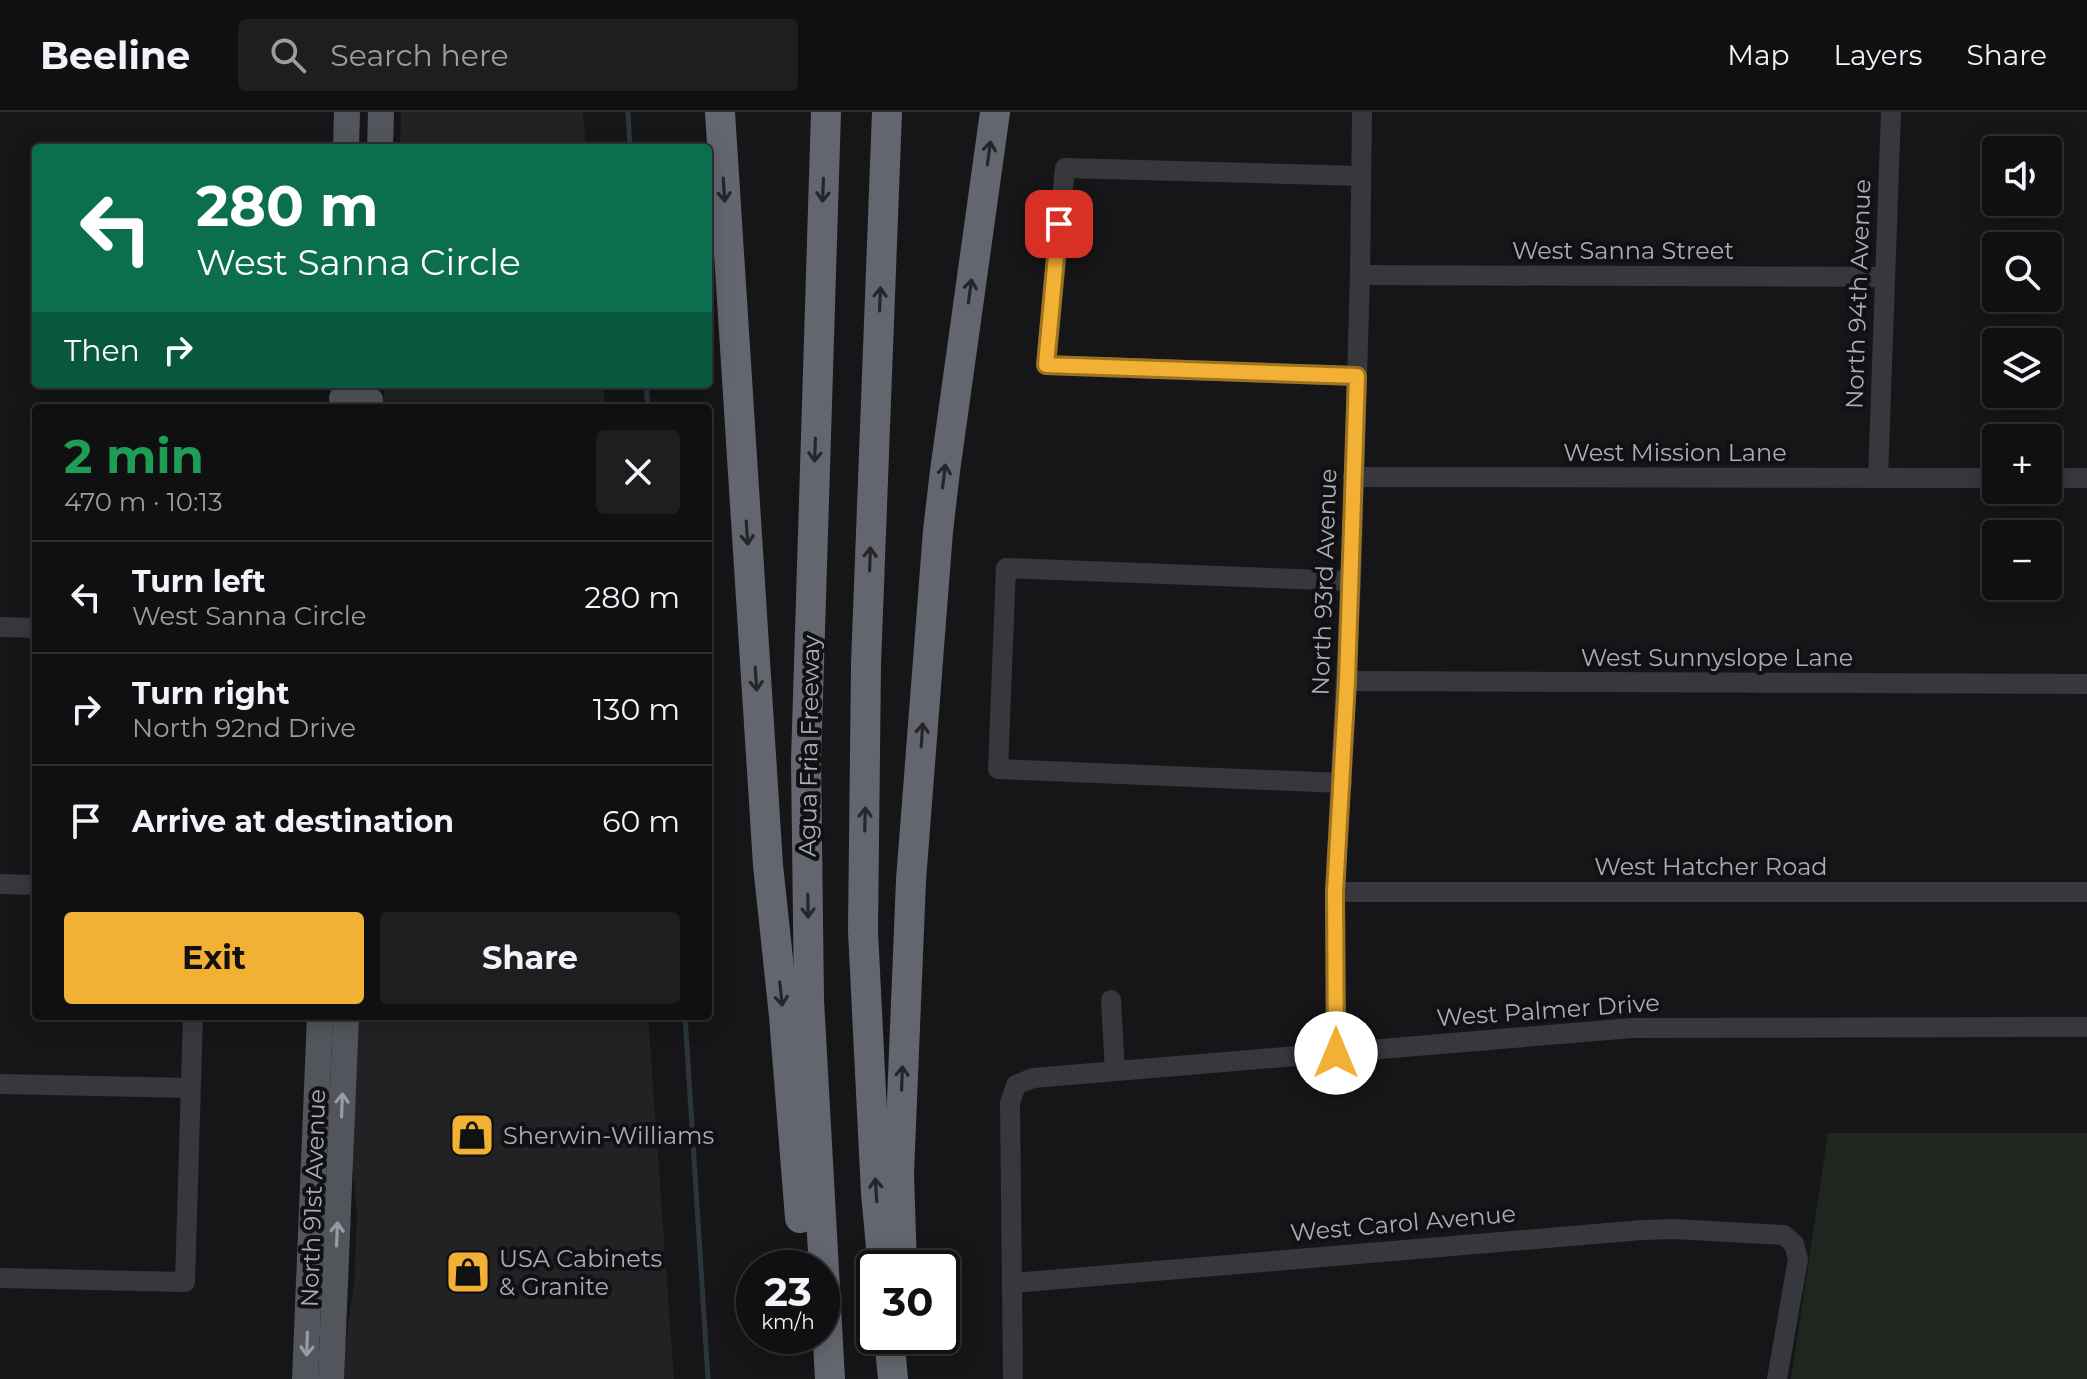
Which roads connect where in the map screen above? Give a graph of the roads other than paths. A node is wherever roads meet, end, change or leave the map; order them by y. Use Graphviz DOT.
graph roads {
  1 [pos="347,112"];
  2 [pos="381,112"];
  3 [pos="720,112"];
  4 [pos="826,112"];
  5 [pos="887,112"];
  6 [pos="995,112"];
  7 [pos="1362,112"];
  8 [pos="1891,112"];
  9 [pos="346,144"];
  10 [pos="380,144"];
  11 [pos="1361,176"];
  12 [pos="1360,275"];
  13 [pos="1885,277"];
  14 [pos="1357,376"];
  15 [pos="342,397"];
  16 [pos="370,397"];
  17 [pos="1353,477"];
  18 [pos="1878,478"];
  19 [pos="1982,478"];
  20 [pos="2062,478"];
  21 [pos="2087,478"];
  22 [pos="1351,581"];
  23 [pos="0,627"];
  24 [pos="32,628"];
  25 [pos="1347,681"];
  26 [pos="2087,684"];
  27 [pos="1342,783"];
  28 [pos="0,884"];
  29 [pos="32,885"];
  30 [pos="1335,892"];
  31 [pos="2087,892"];
  32 [pos="1111,1000"];
  33 [pos="193,1020"];
  34 [pos="320,1020"];
  35 [pos="346,1020"];
  36 [pos="2087,1027"];
  37 [pos="1336,1053"];
  38 [pos="1115,1071"];
  39 [pos="0,1084"];
  40 [pos="190,1088"];
  41 [pos="326,1183"];
  42 [pos="802,1250"];
  43 [pos="881,1250"];
  44 [pos="901,1250"];
  45 [pos="0,1278"];
  46 [pos="1013,1283"];
  47 [pos="813,1354"];
  48 [pos="891,1354"];
  49 [pos="907,1354"];
  50 [pos="305,1379"];
  51 [pos="331,1379"];
  52 [pos="819,1379"];
  53 [pos="830,1379"];
  54 [pos="893,1379"];
  55 [pos="909,1379"];
  56 [pos="1013,1379"];
  57 [pos="1777,1379"];
  1 -- 9 [label="main road"];
  2 -- 10 [label="main road"];
  3 -- 42 [label="highway, one-way"];
  4 -- 53 [label="highway, Agua Fria Freeway, one-way"];
  43 -- 5 [label="highway, one-way"];
  44 -- 6 [label="highway, one-way"];
  7 -- 11 [label="street, North 93rd Avenue"];
  8 -- 13 [label="street, North 94th Avenue"];
  11 -- 12 [label="street, North 93rd Avenue"];
  11 -- 14 [label="street"];
  12 -- 13 [label="street, West Sanna Street"];
  12 -- 14 [label="street, North 93rd Avenue"];
  13 -- 18 [label="street, North 94th Avenue"];
  14 -- 17 [label="street, North 93rd Avenue"];
  15 -- 16 [label="main road"];
  17 -- 18 [label="street, West Mission Lane"];
  17 -- 22 [label="street, North 93rd Avenue"];
  18 -- 19 [label="street, West Mission Lane"];
  20 -- 21 [label="street"];
  22 -- 25 [label="street, North 93rd Avenue"];
  22 -- 27 [label="street"];
  23 -- 24 [label="street"];
  25 -- 26 [label="street, West Sunnyslope Lane"];
  25 -- 27 [label="street, North 93rd Avenue"];
  27 -- 30 [label="street, North 93rd Avenue"];
  28 -- 29 [label="street"];
  30 -- 31 [label="street, West Hatcher Road"];
  30 -- 37 [label="street, North 93rd Avenue"];
  32 -- 38 [label="street"];
  33 -- 40 [label="street"];
  34 -- 41 [label="main road, North 91st Avenue"];
  41 -- 35 [label="main road, North 91st Avenue, one-way"];
  36 -- 37 [label="street, West Palmer Drive"];
  37 -- 38 [label="street, West Palmer Drive"];
  38 -- 46 [label="street, West Palmer Drive"];
  39 -- 40 [label="street"];
  40 -- 45 [label="street"];
  41 -- 50 [label="main road, North 91st Avenue, one-way"];
  51 -- 41 [label="main road, North 91st Avenue, one-way"];
  46 -- 56 [label="street"];
  46 -- 57 [label="street, West Carol Avenue"];
  47 -- 52 [label="highway"];
  48 -- 54 [label="highway"];
  49 -- 55 [label="highway"];
}
